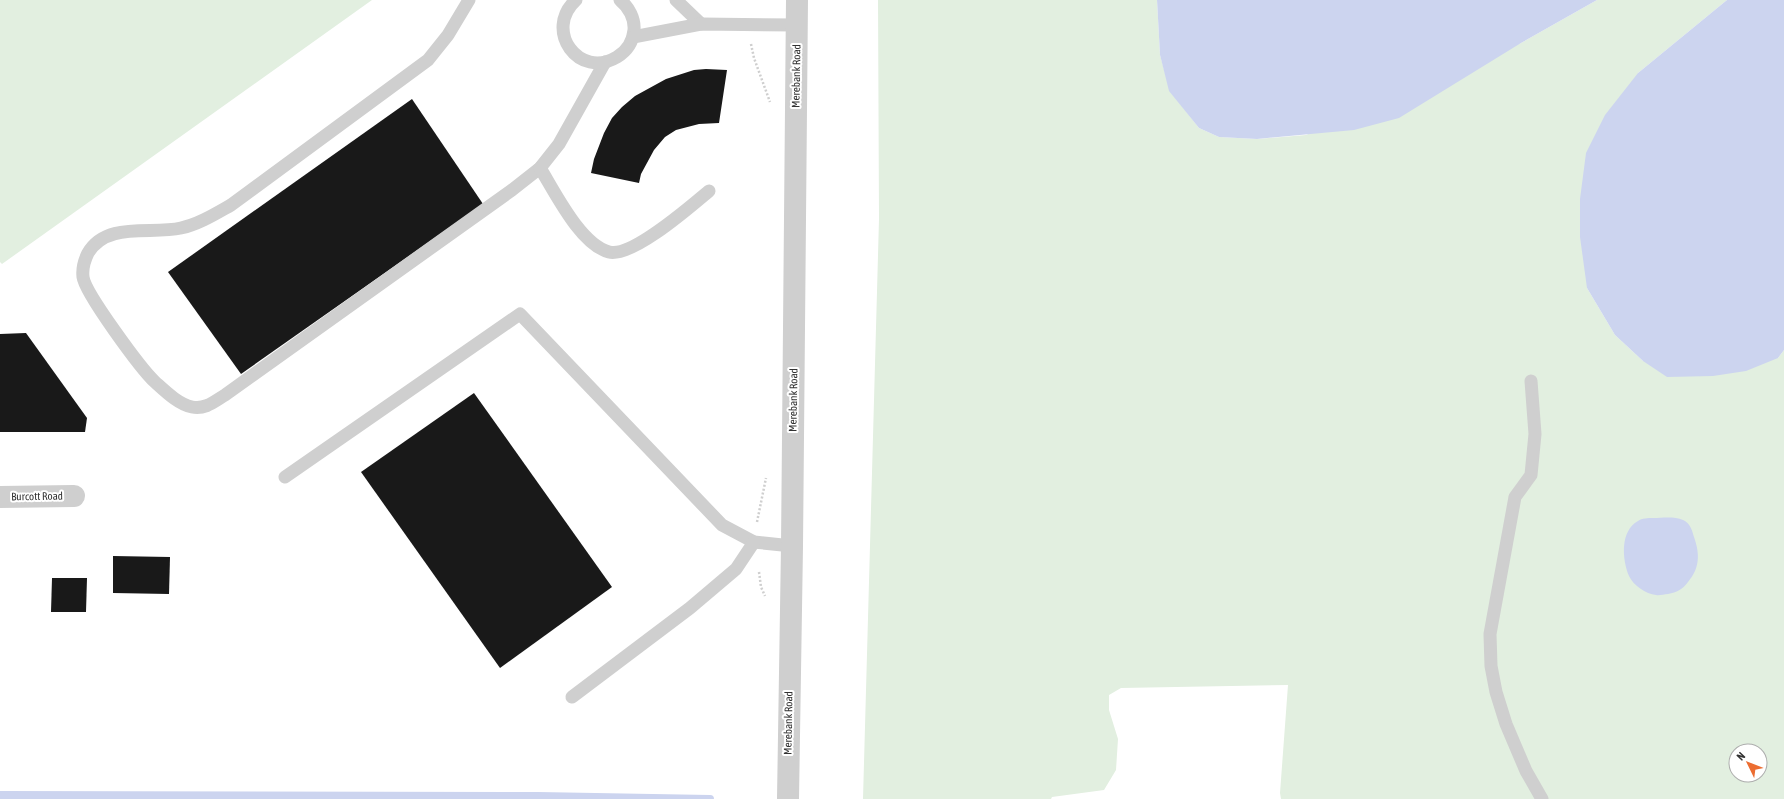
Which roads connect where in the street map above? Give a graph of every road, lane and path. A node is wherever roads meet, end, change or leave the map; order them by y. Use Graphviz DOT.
graph roads {
  1 [pos="469,0"];
  2 [pos="576,0"];
  3 [pos="620,0"];
  4 [pos="676,0"];
  5 [pos="797,0"];
  6 [pos="701,24"];
  7 [pos="797,24"];
  8 [pos="633,37"];
  9 [pos="605,62"];
  10 [pos="540,168"];
  11 [pos="709,191"];
  12 [pos="1532,381"];
  13 [pos="285,477"];
  14 [pos="74,496"];
  15 [pos="0,497"];
  16 [pos="754,542"];
  17 [pos="792,546"];
  18 [pos="572,697"];
  19 [pos="788,799"];
  20 [pos="1542,799"];
  1 -- 10 [label="lane"];
  2 -- 9 [label="lane"];
  3 -- 8 [label="lane"];
  4 -- 6 [label="lane"];
  5 -- 7 [label="street, Merebank Road"];
  6 -- 7 [label="lane"];
  6 -- 8 [label="lane"];
  7 -- 17 [label="street, Merebank Road"];
  8 -- 9 [label="lane"];
  9 -- 10 [label="lane"];
  10 -- 11 [label="lane"];
  12 -- 20 [label="lane"];
  13 -- 16 [label="lane"];
  14 -- 15 [label="street, Burcott Road"];
  16 -- 17 [label="lane"];
  16 -- 18 [label="lane"];
  17 -- 19 [label="street, Merebank Road"];
}
